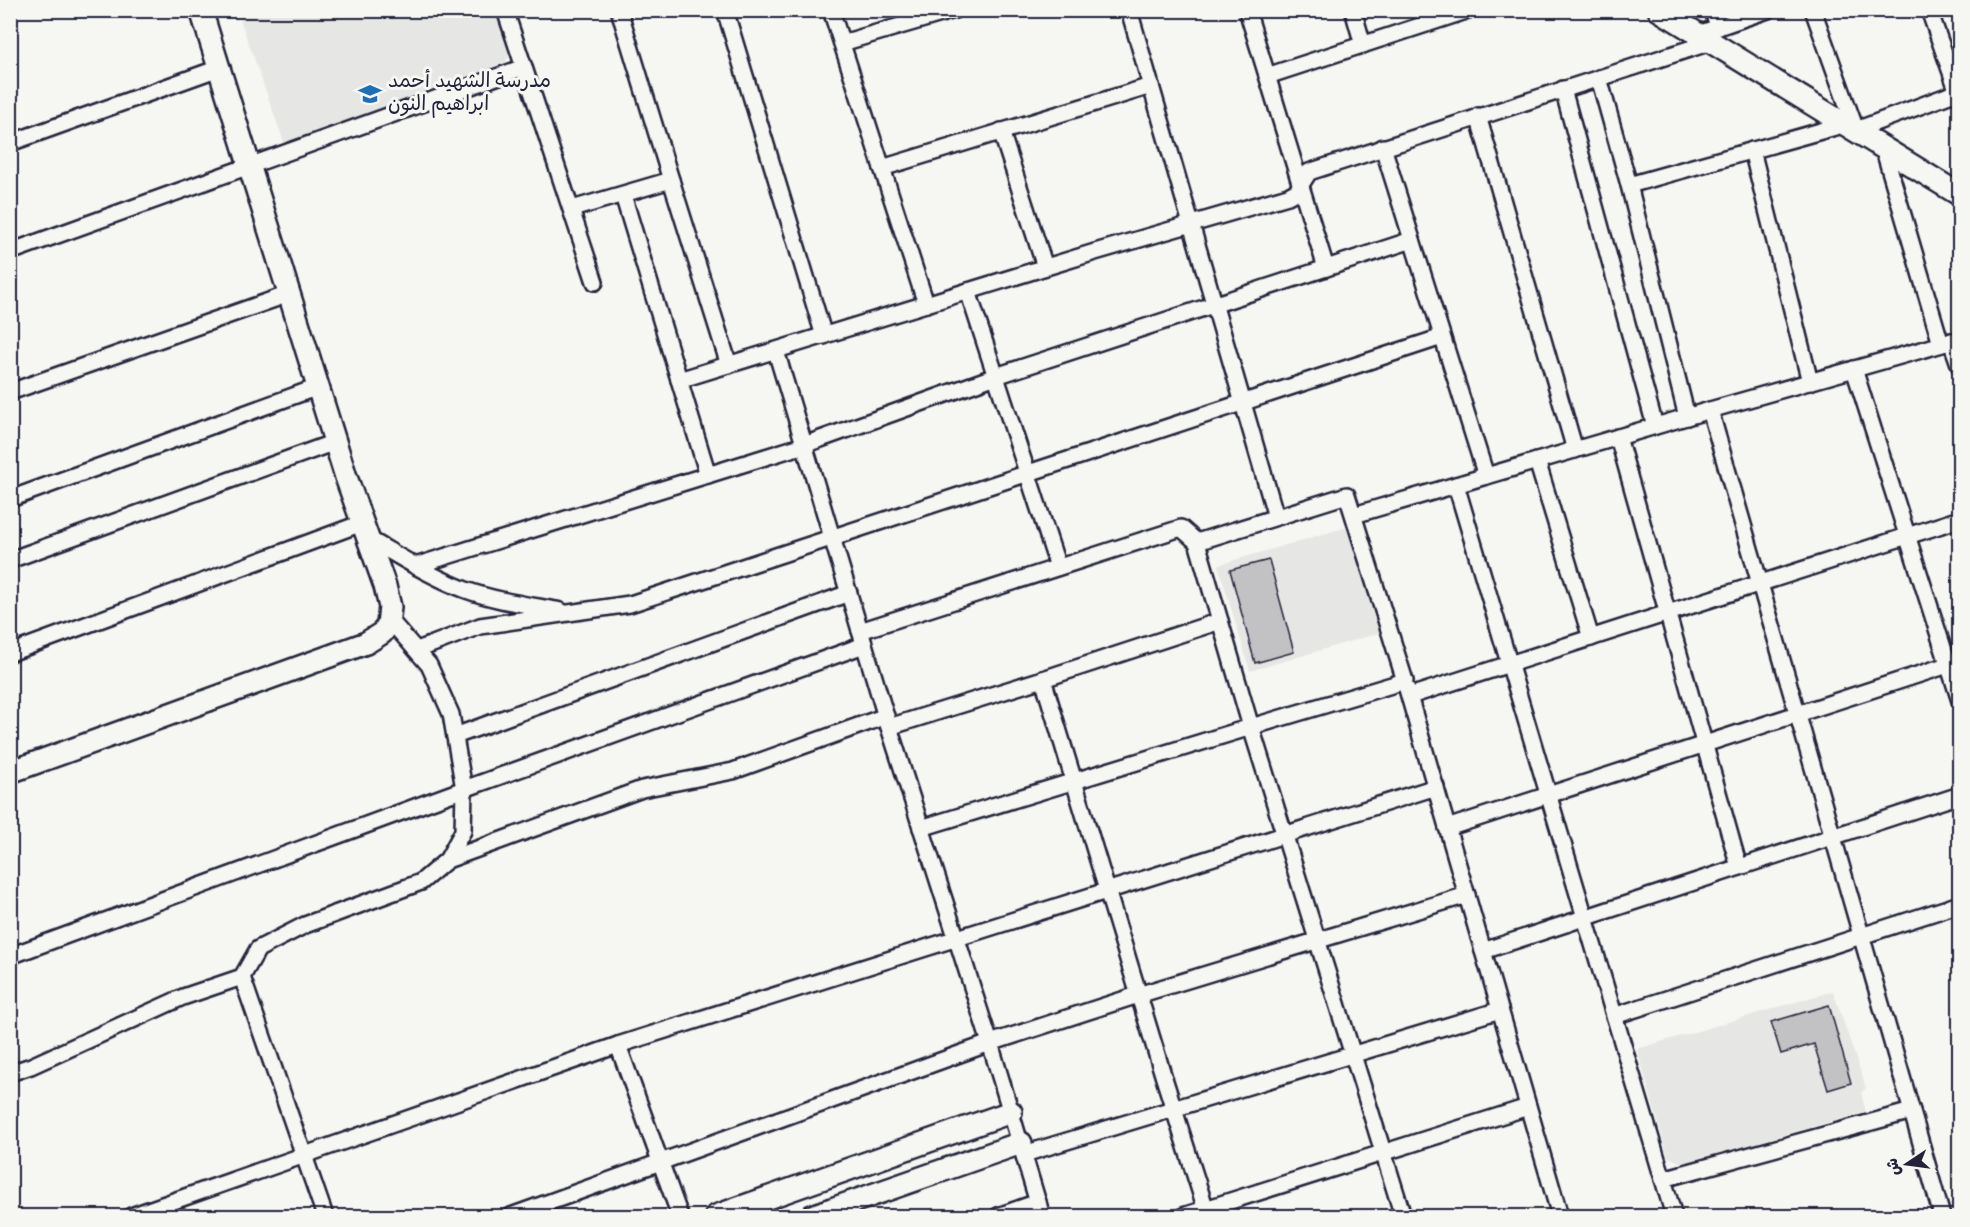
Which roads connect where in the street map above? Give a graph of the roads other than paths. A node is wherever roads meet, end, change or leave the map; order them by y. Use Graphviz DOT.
graph roads {
  1 [pos="201,10"];
  2 [pos="505,10"];
  3 [pos="619,10"];
  4 [pos="725,10"];
  5 [pos="831,10"];
  6 [pos="954,10"];
  7 [pos="1129,10"];
  8 [pos="1247,10"];
  9 [pos="1353,10"];
  10 [pos="1469,10"];
  11 [pos="1659,10"];
  12 [pos="1713,10"];
  13 [pos="1768,10"];
  14 [pos="1813,10"];
  15 [pos="1929,10"];
  16 [pos="1709,34"];
  17 [pos="842,43"];
  18 [pos="1363,45"];
  19 [pos="525,67"];
  20 [pos="219,68"];
  21 [pos="1267,76"];
  22 [pos="1599,78"];
  23 [pos="1151,86"];
  24 [pos="1563,89"];
  25 [pos="1959,94"];
  26 [pos="1478,117"];
  27 [pos="1851,127"];
  28 [pos="1000,131"];
  29 [pos="10,143"];
  30 [pos="1383,147"];
  31 [pos="1883,147"];
  32 [pos="1752,150"];
  33 [pos="250,166"];
  34 [pos="882,168"];
  35 [pos="671,180"];
  36 [pos="1629,185"];
  37 [pos="1300,186"];
  38 [pos="622,195"];
  39 [pos="1959,195"];
  40 [pos="572,209"];
  41 [pos="1191,224"];
  42 [pos="1412,240"];
  43 [pos="10,252"];
  44 [pos="1045,267"];
  45 [pos="1326,268"];
  46 [pos="595,282"];
  47 [pos="968,291"];
  48 [pos="290,294"];
  49 [pos="926,304"];
  50 [pos="1214,304"];
  51 [pos="824,336"];
  52 [pos="1442,337"];
  53 [pos="1950,342"];
  54 [pos="776,351"];
  55 [pos="729,365"];
  56 [pos="1959,367"];
  57 [pos="1854,369"];
  58 [pos="996,376"];
  59 [pos="679,380"];
  60 [pos="1810,382"];
  61 [pos="318,387"];
  62 [pos="10,392"];
  63 [pos="1243,402"];
  64 [pos="1710,410"];
  65 [pos="1687,417"];
  66 [pos="1655,426"];
  67 [pos="1618,437"];
  68 [pos="335,442"];
  69 [pos="804,446"];
  70 [pos="1575,450"];
  71 [pos="1537,461"];
  72 [pos="1028,473"];
  73 [pos="708,475"];
  74 [pos="1486,476"];
  75 [pos="1456,485"];
  76 [pos="10,500"];
  77 [pos="1354,515"];
  78 [pos="1276,517"];
  79 [pos="1959,519"];
  80 [pos="365,530"];
  81 [pos="1907,536"];
  82 [pos="832,538"];
  83 [pos="1197,542"];
  84 [pos="10,560"];
  85 [pos="416,566"];
  86 [pos="1058,567"];
  87 [pos="1760,583"];
  88 [pos="849,593"];
  89 [pos="576,613"];
  90 [pos="1668,613"];
  91 [pos="389,619"];
  92 [pos="1220,621"];
  93 [pos="862,638"];
  94 [pos="1591,638"];
  95 [pos="417,650"];
  96 [pos="10,653"];
  97 [pos="1954,663"];
  98 [pos="1509,664"];
  99 [pos="1042,679"];
  100 [pos="1405,681"];
  101 [pos="1410,696"];
  102 [pos="1959,700"];
  103 [pos="1797,714"];
  104 [pos="887,722"];
  105 [pos="1251,727"];
  106 [pos="455,736"];
  107 [pos="1704,744"];
  108 [pos="10,772"];
  109 [pos="1074,781"];
  110 [pos="1436,787"];
  111 [pos="464,789"];
  112 [pos="1548,795"];
  113 [pos="1959,795"];
  114 [pos="921,828"];
  115 [pos="1447,828"];
  116 [pos="1284,834"];
  117 [pos="1832,837"];
  118 [pos="447,860"];
  119 [pos="1739,867"];
  120 [pos="1107,890"];
  121 [pos="1467,895"];
  122 [pos="1959,904"];
  123 [pos="1585,918"];
  124 [pos="1861,936"];
  125 [pos="956,938"];
  126 [pos="1318,940"];
  127 [pos="1483,951"];
  128 [pos="10,956"];
  129 [pos="242,977"];
  130 [pos="1138,994"];
  131 [pos="1500,1010"];
  132 [pos="1614,1016"];
  133 [pos="990,1043"];
  134 [pos="618,1046"];
  135 [pos="1353,1055"];
  136 [pos="10,1073"];
  137 [pos="1528,1107"];
  138 [pos="1173,1109"];
  139 [pos="1912,1111"];
  140 [pos="1011,1112"];
  141 [pos="1022,1148"];
  142 [pos="1384,1153"];
  143 [pos="303,1154"];
  144 [pos="661,1162"];
  145 [pos="1663,1179"];
  146 [pos="1040,1209"];
  147 [pos="1207,1213"];
  148 [pos="1555,1215"];
  149 [pos="131,1216"];
  150 [pos="325,1216"];
  151 [pos="511,1216"];
  152 [pos="680,1216"];
  153 [pos="716,1216"];
  154 [pos="812,1216"];
  155 [pos="998,1216"];
  156 [pos="1183,1216"];
  157 [pos="1403,1216"];
  158 [pos="1674,1216"];
  159 [pos="1942,1216"];
  1 -- 20 [label="street"];
  2 -- 19 [label="street"];
  3 -- 35 [label="street"];
  4 -- 51 [label="street"];
  5 -- 17 [label="street"];
  6 -- 17 [label="street"];
  7 -- 23 [label="street"];
  8 -- 21 [label="street"];
  9 -- 18 [label="street"];
  10 -- 18 [label="street"];
  11 -- 16 [label="street"];
  12 -- 16 [label="street"];
  13 -- 16 [label="street"];
  14 -- 27 [label="street"];
  15 -- 25 [label="street"];
  16 -- 22 [label="street"];
  16 -- 27 [label="street"];
  17 -- 34 [label="street"];
  18 -- 21 [label="street"];
  19 -- 33 [label="street"];
  19 -- 40 [label="street"];
  20 -- 29 [label="street"];
  20 -- 33 [label="street"];
  21 -- 37 [label="street"];
  22 -- 24 [label="street"];
  22 -- 36 [label="street"];
  23 -- 28 [label="street"];
  23 -- 41 [label="street"];
  24 -- 26 [label="street"];
  24 -- 66 [label="street"];
  25 -- 27 [label="street"];
  26 -- 30 [label="street"];
  26 -- 70 [label="street"];
  27 -- 31 [label="street"];
  27 -- 32 [label="street"];
  28 -- 34 [label="street"];
  28 -- 44 [label="street"];
  30 -- 37 [label="street"];
  30 -- 42 [label="street"];
  31 -- 39 [label="street"];
  31 -- 53 [label="street"];
  32 -- 36 [label="street"];
  32 -- 60 [label="street"];
  33 -- 43 [label="street"];
  33 -- 48 [label="street"];
  34 -- 49 [label="street"];
  35 -- 38 [label="street"];
  35 -- 55 [label="street"];
  36 -- 65 [label="street"];
  37 -- 41 [label="street"];
  37 -- 45 [label="street"];
  38 -- 40 [label="street"];
  38 -- 59 [label="street"];
  40 -- 46 [label="street"];
  41 -- 44 [label="street"];
  41 -- 50 [label="street"];
  42 -- 45 [label="street"];
  42 -- 52 [label="street"];
  44 -- 47 [label="street"];
  45 -- 50 [label="street"];
  47 -- 49 [label="street"];
  47 -- 58 [label="street"];
  48 -- 61 [label="street"];
  48 -- 62 [label="street"];
  49 -- 51 [label="street"];
  50 -- 58 [label="street"];
  50 -- 63 [label="street"];
  51 -- 54 [label="street"];
  52 -- 63 [label="street"];
  52 -- 74 [label="street"];
  53 -- 56 [label="street"];
  53 -- 57 [label="street"];
  54 -- 55 [label="street"];
  54 -- 69 [label="street"];
  55 -- 59 [label="street"];
  57 -- 60 [label="street"];
  57 -- 81 [label="street"];
  58 -- 69 [label="street"];
  58 -- 72 [label="street"];
  59 -- 73 [label="street"];
  60 -- 64 [label="street"];
  61 -- 68 [label="street"];
  61 -- 76 [label="street"];
  63 -- 72 [label="street"];
  63 -- 78 [label="street"];
  64 -- 65 [label="street"];
  64 -- 87 [label="street"];
  65 -- 66 [label="street"];
  66 -- 67 [label="street"];
  67 -- 70 [label="street"];
  67 -- 90 [label="street"];
  68 -- 80 [label="street"];
  68 -- 84 [label="street"];
  69 -- 73 [label="street"];
  69 -- 82 [label="street"];
  70 -- 71 [label="street"];
  71 -- 74 [label="street"];
  71 -- 94 [label="street"];
  72 -- 82 [label="street"];
  72 -- 86 [label="street"];
  73 -- 85 [label="street"];
  74 -- 75 [label="street"];
  75 -- 77 [label="street"];
  75 -- 98 [label="street"];
  77 -- 78 [label="street"];
  77 -- 100 [label="street"];
  78 -- 83 [label="street"];
  79 -- 81 [label="street"];
  80 -- 85 [label="street"];
  80 -- 91 [label="street"];
  80 -- 96 [label="street"];
  81 -- 87 [label="street"];
  81 -- 97 [label="street"];
  82 -- 88 [label="street"];
  82 -- 89 [label="street"];
  83 -- 86 [label="street"];
  83 -- 92 [label="street"];
  85 -- 89 [label="street"];
  86 -- 93 [label="street"];
  87 -- 90 [label="street"];
  87 -- 103 [label="street"];
  88 -- 93 [label="street"];
  88 -- 106 [label="street"];
  89 -- 95 [label="street"];
  90 -- 94 [label="street"];
  90 -- 107 [label="street"];
  91 -- 95 [label="street"];
  91 -- 108 [label="street"];
  92 -- 99 [label="street"];
  92 -- 105 [label="street"];
  93 -- 104 [label="street"];
  93 -- 111 [label="street"];
  94 -- 98 [label="street"];
  95 -- 106 [label="street"];
  97 -- 102 [label="street"];
  97 -- 103 [label="street"];
  98 -- 101 [label="street"];
  98 -- 112 [label="street"];
  99 -- 104 [label="street"];
  99 -- 109 [label="street"];
  100 -- 101 [label="street"];
  100 -- 105 [label="street"];
  101 -- 110 [label="street"];
  103 -- 107 [label="street"];
  103 -- 117 [label="street"];
  104 -- 114 [label="street"];
  104 -- 118 [label="street"];
  105 -- 109 [label="street"];
  105 -- 116 [label="street"];
  106 -- 111 [label="street"];
  107 -- 112 [label="street"];
  107 -- 119 [label="street"];
  109 -- 114 [label="street"];
  109 -- 120 [label="street"];
  110 -- 115 [label="street"];
  110 -- 116 [label="street"];
  111 -- 118 [label="street"];
  111 -- 128 [label="street"];
  112 -- 115 [label="street"];
  112 -- 123 [label="street"];
  113 -- 117 [label="street"];
  114 -- 125 [label="street"];
  115 -- 121 [label="street"];
  116 -- 120 [label="street"];
  116 -- 126 [label="street"];
  117 -- 119 [label="street"];
  117 -- 124 [label="street"];
  118 -- 129 [label="street"];
  119 -- 123 [label="street"];
  120 -- 125 [label="street"];
  120 -- 130 [label="street"];
  121 -- 126 [label="street"];
  121 -- 127 [label="street"];
  122 -- 124 [label="street"];
  123 -- 127 [label="street"];
  123 -- 132 [label="street"];
  124 -- 132 [label="street"];
  124 -- 139 [label="street"];
  125 -- 133 [label="street"];
  125 -- 134 [label="street"];
  126 -- 130 [label="street"];
  126 -- 135 [label="street"];
  127 -- 131 [label="street"];
  129 -- 136 [label="street"];
  129 -- 143 [label="street"];
  130 -- 133 [label="street"];
  130 -- 138 [label="street"];
  131 -- 135 [label="street"];
  131 -- 137 [label="street"];
  132 -- 145 [label="street"];
  133 -- 140 [label="street"];
  133 -- 144 [label="street"];
  134 -- 143 [label="street"];
  134 -- 144 [label="street"];
  135 -- 138 [label="street"];
  135 -- 142 [label="street"];
  137 -- 142 [label="street"];
  137 -- 148 [label="street"];
  138 -- 141 [label="street"];
  138 -- 147 [label="street"];
  139 -- 145 [label="street"];
  139 -- 159 [label="street"];
  140 -- 141 [label="street"];
  140 -- 153 [label="street"];
  141 -- 146 [label="street"];
  141 -- 154 [label="street"];
  142 -- 147 [label="street"];
  142 -- 157 [label="street"];
  143 -- 149 [label="street"];
  143 -- 150 [label="street"];
  144 -- 151 [label="street"];
  144 -- 152 [label="street"];
  145 -- 158 [label="street"];
  146 -- 155 [label="street"];
  147 -- 156 [label="street"];
}
